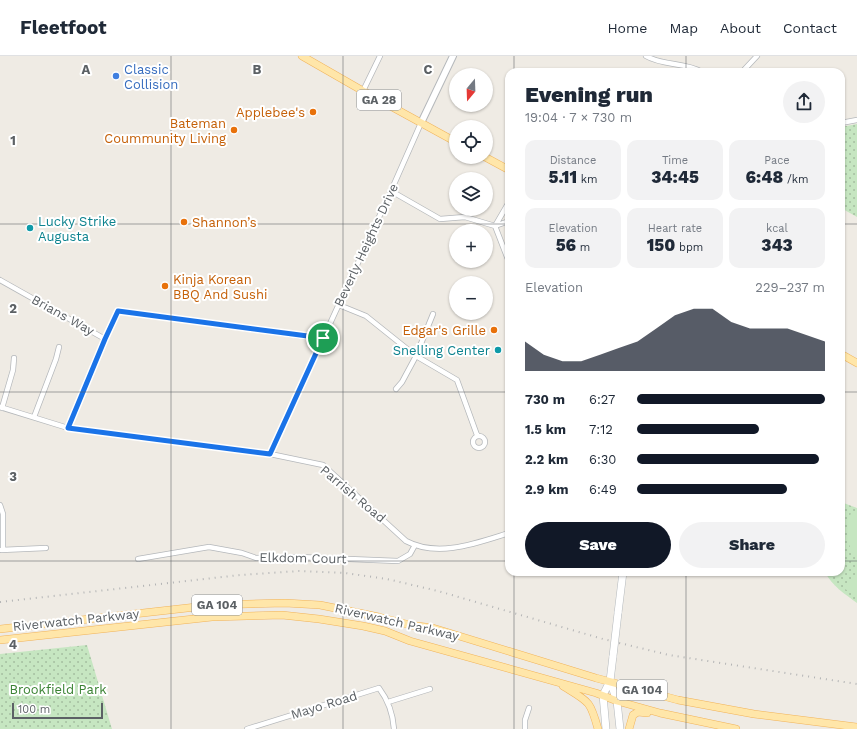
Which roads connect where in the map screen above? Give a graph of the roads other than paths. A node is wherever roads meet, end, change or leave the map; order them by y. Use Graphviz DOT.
graph roads {
  1 [pos="302,56"];
  2 [pos="380,56"];
  3 [pos="453,56"];
  4 [pos="646,56"];
  5 [pos="757,56"];
  6 [pos="691,68"];
  7 [pos="746,68"];
  8 [pos="363,91"];
  9 [pos="857,120"];
  10 [pos="421,123"];
  11 [pos="845,123"];
  12 [pos="449,138"];
  13 [pos="493,161"];
  14 [pos="505,168"];
  15 [pos="391,191"];
  16 [pos="505,209"];
  17 [pos="505,222"];
  18 [pos="495,226"];
  19 [pos="505,252"];
  20 [pos="0,280"];
  21 [pos="339,305"];
  22 [pos="433,314"];
  23 [pos="323,338"];
  24 [pos="105,339"];
  25 [pos="59,347"];
  26 [pos="416,356"];
  27 [pos="845,356"];
  28 [pos="14,358"];
  29 [pos="857,363"];
  30 [pos="396,389"];
  31 [pos="1,407"];
  32 [pos="34,417"];
  33 [pos="68,428"];
  34 [pos="477,435"];
  35 [pos="270,454"];
  36 [pos="0,504"];
  37 [pos="505,534"];
  38 [pos="415,545"];
  39 [pos="46,548"];
  40 [pos="1,550"];
  41 [pos="138,560"];
  42 [pos="623,576"];
  43 [pos="0,628"];
  44 [pos="0,640"];
  45 [pos="554,681"];
  46 [pos="610,682"];
  47 [pos="430,689"];
  48 [pos="603,695"];
  49 [pos="617,701"];
  50 [pos="388,702"];
  51 [pos="529,708"];
  52 [pos="660,713"];
  53 [pos="857,727"];
  54 [pos="247,729"];
  55 [pos="394,729"];
  56 [pos="525,729"];
  57 [pos="598,729"];
  58 [pos="606,729"];
  59 [pos="620,729"];
  60 [pos="629,729"];
  61 [pos="736,729"];
  1 -- 8 [label="main road, GA 28"];
  2 -- 8 [label="street"];
  3 -- 10 [label="street"];
  4 -- 6 [label="street"];
  5 -- 7 [label="street"];
  8 -- 10 [label="main road, GA 28"];
  9 -- 11 [label="street"];
  10 -- 12 [label="main road, GA 28"];
  10 -- 15 [label="street, Beverly Heights Drive"];
  13 -- 14 [label="main road"];
  15 -- 18 [label="street"];
  15 -- 21 [label="street, Beverly Heights Drive"];
  16 -- 18 [label="street"];
  17 -- 18 [label="street"];
  18 -- 19 [label="street"];
  20 -- 24 [label="street, Brians Way"];
  21 -- 23 [label="street, Beverly Heights Drive"];
  21 -- 26 [label="street"];
  22 -- 26 [label="street"];
  23 -- 24 [label="street"];
  23 -- 35 [label="street, Beverly Heights Drive"];
  24 -- 33 [label="street"];
  25 -- 32 [label="street"];
  26 -- 30 [label="street"];
  26 -- 34 [label="street"];
  27 -- 29 [label="main road"];
  28 -- 31 [label="street"];
  31 -- 32 [label="street, Parrish Road"];
  32 -- 33 [label="street, Parrish Road"];
  33 -- 35 [label="street, Parrish Road"];
  35 -- 38 [label="street, Parrish Road"];
  36 -- 40 [label="street"];
  37 -- 38 [label="street, Parrish Road"];
  38 -- 41 [label="street, Elkdom Court"];
  39 -- 40 [label="street"];
  42 -- 46 [label="main road, bridge"];
  43 -- 46 [label="main road, Riverwatch Parkway / GA 104"];
  44 -- 45 [label="main road, Riverwatch Parkway / GA 104"];
  45 -- 48 [label="main road, Riverwatch Parkway / GA 104"];
  45 -- 57 [label="main road"];
  46 -- 48 [label="main road"];
  46 -- 49 [label="main road"];
  46 -- 53 [label="main road, Riverwatch Parkway / GA 104"];
  47 -- 50 [label="street"];
  48 -- 49 [label="main road, Riverwatch Parkway / GA 104"];
  48 -- 58 [label="main road"];
  49 -- 52 [label="main road, Riverwatch Parkway / GA 104"];
  49 -- 59 [label="main road"];
  50 -- 54 [label="street, Mayo Road"];
  50 -- 55 [label="street"];
  51 -- 56 [label="street"];
  52 -- 60 [label="main road"];
  52 -- 61 [label="main road, Riverwatch Parkway / GA 104"];
}
